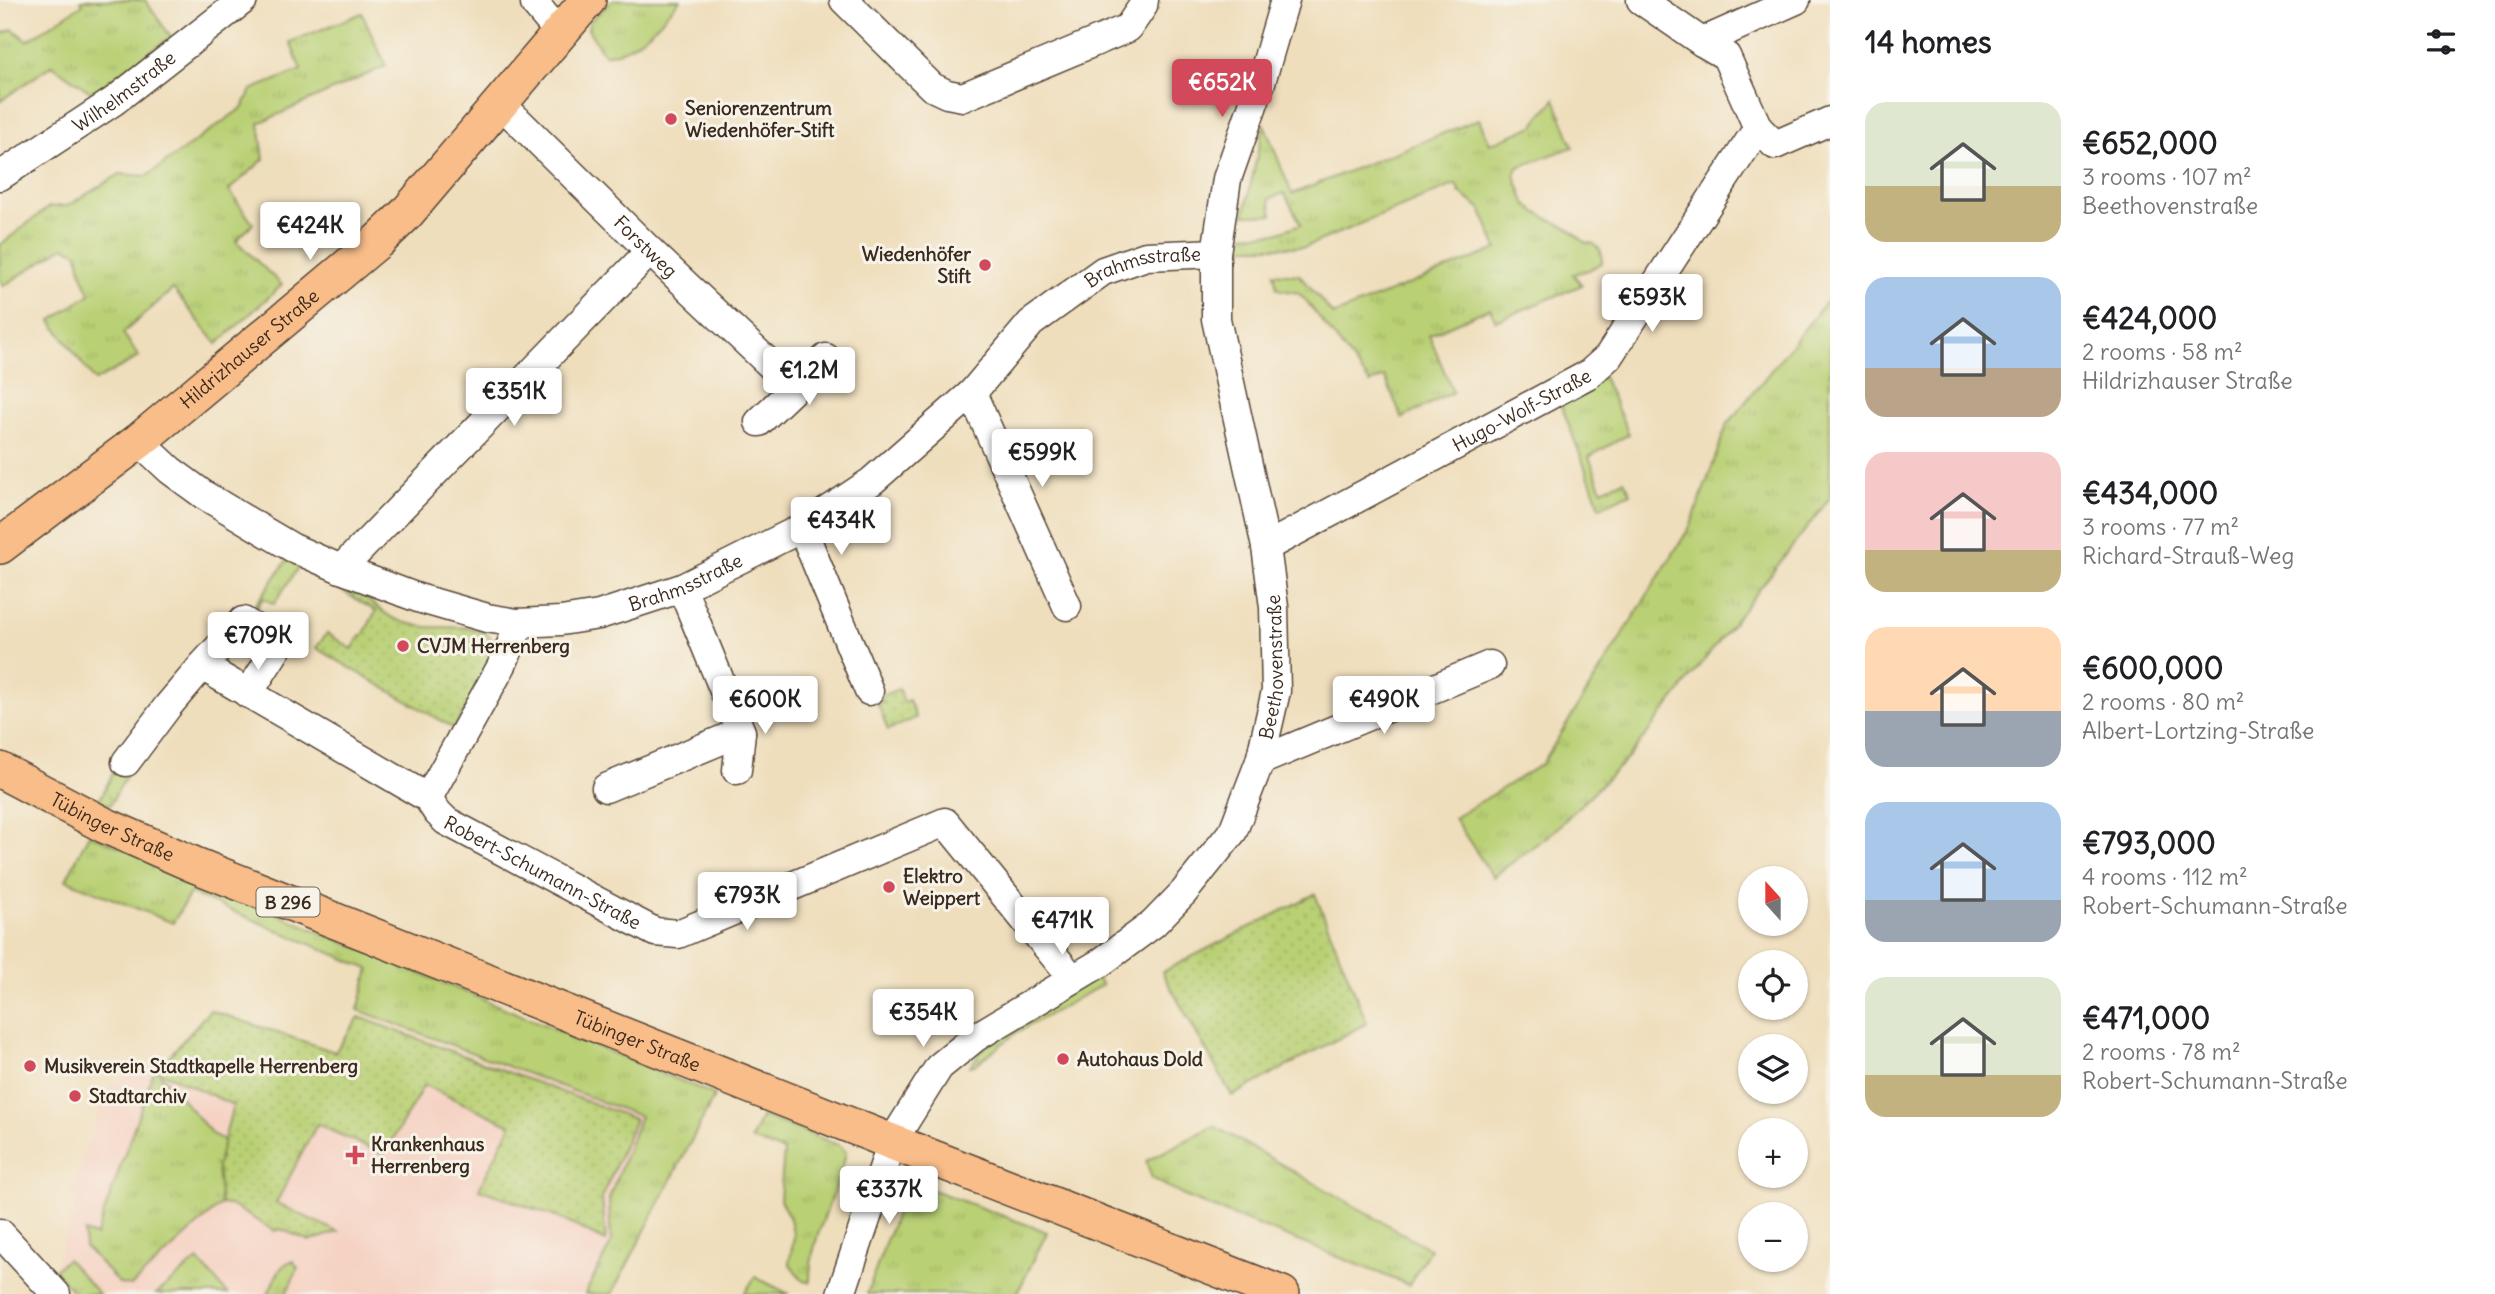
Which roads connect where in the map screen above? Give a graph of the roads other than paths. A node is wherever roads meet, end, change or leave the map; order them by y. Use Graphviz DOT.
graph roads {
  1 [pos="243,0"];
  2 [pos="534,0"];
  3 [pos="589,0"];
  4 [pos="844,0"];
  5 [pos="1144,0"];
  6 [pos="1285,0"];
  7 [pos="1641,0"];
  8 [pos="1796,0"];
  9 [pos="560,34"];
  10 [pos="1702,42"];
  11 [pos="501,104"];
  12 [pos="1830,121"];
  13 [pos="1758,128"];
  14 [pos="0,176"];
  15 [pos="650,251"];
  16 [pos="1216,253"];
  17 [pos="826,358"];
  18 [pos="794,387"];
  19 [pos="972,393"];
  20 [pos="760,422"];
  21 [pos="139,441"];
  22 [pos="802,528"];
  23 [pos="0,546"];
  24 [pos="1266,547"];
  25 [pos="341,569"];
  26 [pos="682,588"];
  27 [pos="1067,606"];
  28 [pos="517,623"];
  29 [pos="1490,665"];
  30 [pos="202,666"];
  31 [pos="869,691"];
  32 [pos="248,694"];
  33 [pos="741,732"];
  34 [pos="1260,761"];
  35 [pos="126,762"];
  36 [pos="737,770"];
  37 [pos="0,771"];
  38 [pos="606,788"];
  39 [pos="429,798"];
  40 [pos="1071,980"];
  41 [pos="892,1142"];
  42 [pos="0,1233"];
  43 [pos="41,1289"];
  44 [pos="841,1294"];
  45 [pos="1282,1294"];
  1 -- 14 [label="street, Wilhelmstraße"];
  2 -- 9 [label="street"];
  3 -- 9 [label="main road, Hildrizhauser Straße"];
  4 -- 5 [label="street"];
  6 -- 16 [label="street, Beethovenstraße"];
  7 -- 10 [label="street"];
  8 -- 10 [label="street"];
  9 -- 11 [label="main road, Hildrizhauser Straße"];
  10 -- 13 [label="street"];
  11 -- 15 [label="street, Forstweg"];
  11 -- 21 [label="main road, Hildrizhauser Straße"];
  12 -- 13 [label="street"];
  13 -- 24 [label="street, Hugo-Wolf-Straße"];
  15 -- 18 [label="street, Forstweg"];
  15 -- 25 [label="street"];
  16 -- 19 [label="street, Brahmsstraße"];
  16 -- 24 [label="street, Beethovenstraße"];
  17 -- 18 [label="street"];
  18 -- 20 [label="street"];
  19 -- 22 [label="street, Brahmsstraße"];
  19 -- 27 [label="street"];
  21 -- 23 [label="main road, Hildrizhauser Straße"];
  21 -- 25 [label="street, Brahmsstraße"];
  22 -- 26 [label="street, Brahmsstraße"];
  22 -- 31 [label="street"];
  24 -- 34 [label="street, Beethovenstraße"];
  25 -- 28 [label="street, Brahmsstraße"];
  26 -- 28 [label="street, Brahmsstraße"];
  26 -- 33 [label="street"];
  28 -- 39 [label="street"];
  29 -- 34 [label="street"];
  30 -- 32 [label="street, Robert-Schumann-Straße"];
  30 -- 32 [label="street"];
  30 -- 35 [label="street"];
  32 -- 39 [label="street, Robert-Schumann-Straße"];
  33 -- 36 [label="street"];
  33 -- 38 [label="street"];
  34 -- 40 [label="street, Beethovenstraße"];
  37 -- 41 [label="main road, Tübinger Straße / B 296"];
  39 -- 40 [label="street, Robert-Schumann-Straße"];
  40 -- 41 [label="street, Beethovenstraße"];
  41 -- 44 [label="street, Beethovenstraße"];
  41 -- 45 [label="main road, Tübinger Straße"];
  42 -- 43 [label="street"];
}
